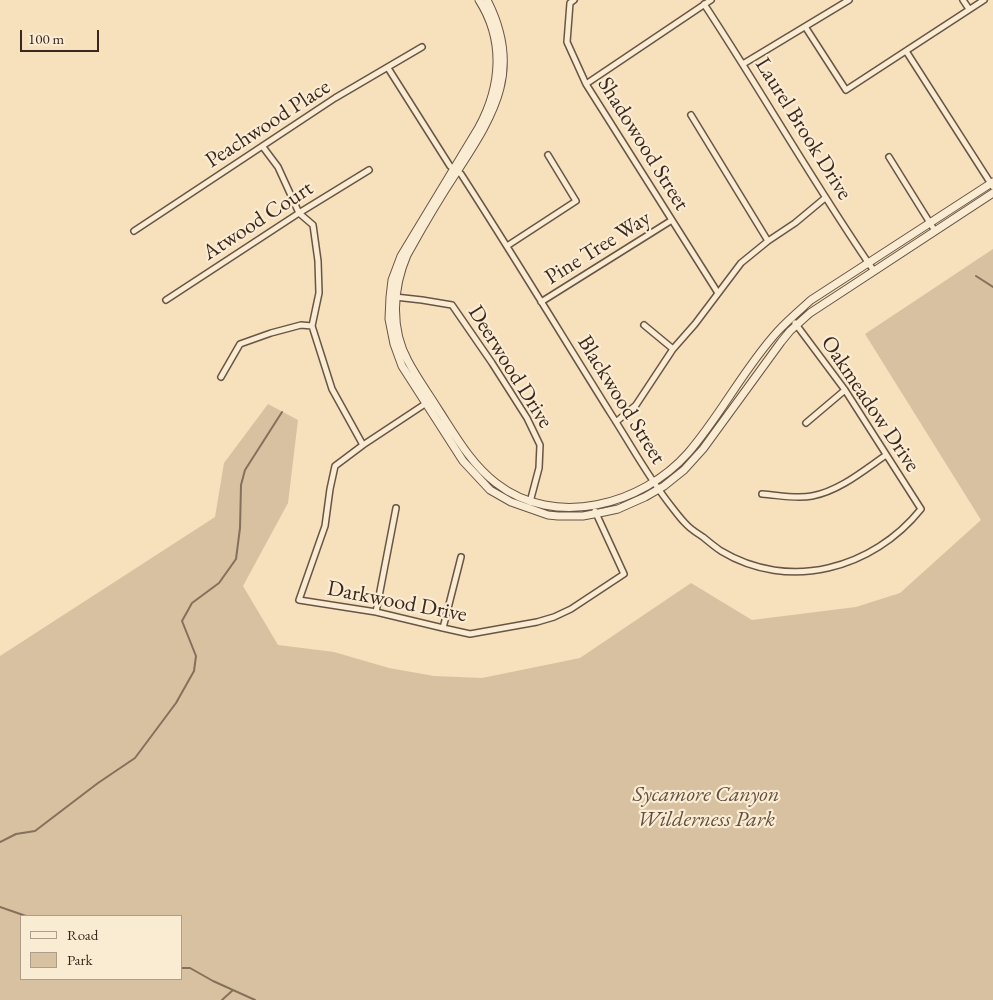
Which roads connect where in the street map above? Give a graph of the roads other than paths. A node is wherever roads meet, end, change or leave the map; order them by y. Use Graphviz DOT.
graph roads {
  1 [pos="479,0"];
  2 [pos="487,0"];
  3 [pos="711,0"];
  4 [pos="849,0"];
  5 [pos="963,0"];
  6 [pos="984,0"];
  7 [pos="572,1"];
  8 [pos="704,4"];
  9 [pos="969,9"];
  10 [pos="806,28"];
  11 [pos="422,47"];
  12 [pos="906,51"];
  13 [pos="744,64"];
  14 [pos="388,68"];
  15 [pos="586,84"];
  16 [pos="691,115"];
  17 [pos="263,147"];
  18 [pos="548,155"];
  19 [pos="889,156"];
  20 [pos="369,170"];
  21 [pos="455,170"];
  22 [pos="992,184"];
  23 [pos="993,193"];
  24 [pos="825,198"];
  25 [pos="299,212"];
  26 [pos="672,220"];
  27 [pos="930,223"];
  28 [pos="935,230"];
  29 [pos="134,231"];
  30 [pos="768,240"];
  31 [pos="507,246"];
  32 [pos="868,263"];
  33 [pos="874,271"];
  34 [pos="718,293"];
  35 [pos="393,297"];
  36 [pos="166,300"];
  37 [pos="541,302"];
  38 [pos="790,320"];
  39 [pos="644,325"];
  40 [pos="797,325"];
  41 [pos="312,326"];
  42 [pos="673,349"];
  43 [pos="221,377"];
  44 [pos="845,390"];
  45 [pos="429,401"];
  46 [pos="616,422"];
  47 [pos="806,423"];
  48 [pos="363,445"];
  49 [pos="886,456"];
  50 [pos="652,482"];
  51 [pos="658,489"];
  52 [pos="762,494"];
  53 [pos="530,504"];
  54 [pos="396,508"];
  55 [pos="921,509"];
  56 [pos="594,510"];
  57 [pos="462,557"];
  58 [pos="376,612"];
  59 [pos="443,628"];
  1 -- 21 [label="street"];
  2 -- 21 [label="street"];
  3 -- 8 [label="street"];
  4 -- 10 [label="street"];
  5 -- 9 [label="street"];
  6 -- 9 [label="street"];
  7 -- 15 [label="street, Shadowood Street"];
  8 -- 13 [label="street, Laurel Brook Drive"];
  8 -- 15 [label="street"];
  9 -- 12 [label="street"];
  10 -- 12 [label="street"];
  10 -- 13 [label="street"];
  11 -- 14 [label="street, Peachwood Place"];
  12 -- 22 [label="street"];
  13 -- 24 [label="street, Laurel Brook Drive"];
  14 -- 17 [label="street, Peachwood Place"];
  14 -- 21 [label="street, Blackwood Street"];
  15 -- 26 [label="street, Shadowood Street"];
  16 -- 30 [label="street"];
  17 -- 25 [label="street"];
  17 -- 29 [label="street, Peachwood Place"];
  18 -- 31 [label="street"];
  19 -- 27 [label="street"];
  20 -- 25 [label="street, Atwood Court"];
  21 -- 31 [label="street, Blackwood Street"];
  21 -- 35 [label="street"];
  22 -- 27 [label="street"];
  23 -- 28 [label="street"];
  24 -- 30 [label="street"];
  24 -- 32 [label="street, Laurel Brook Drive"];
  25 -- 36 [label="street, Atwood Court"];
  25 -- 41 [label="street"];
  26 -- 34 [label="street, Shadowood Street"];
  26 -- 37 [label="street, Pine Tree Way"];
  27 -- 28 [label="street"];
  27 -- 32 [label="street"];
  28 -- 33 [label="street"];
  30 -- 34 [label="street"];
  31 -- 37 [label="street, Blackwood Street"];
  32 -- 33 [label="street, Laurel Brook Drive"];
  32 -- 38 [label="street"];
  33 -- 40 [label="street"];
  34 -- 42 [label="street"];
  35 -- 45 [label="street"];
  35 -- 53 [label="street, Deerwood Drive"];
  37 -- 46 [label="street, Blackwood Street"];
  38 -- 40 [label="street, Oakmeadow Drive"];
  38 -- 50 [label="street"];
  39 -- 42 [label="street"];
  40 -- 44 [label="street, Oakmeadow Drive"];
  40 -- 51 [label="street"];
  41 -- 43 [label="street"];
  41 -- 48 [label="street"];
  42 -- 46 [label="street"];
  44 -- 47 [label="street"];
  44 -- 49 [label="street, Oakmeadow Drive"];
  45 -- 48 [label="street"];
  45 -- 53 [label="street"];
  46 -- 50 [label="street, Blackwood Street"];
  48 -- 58 [label="street, Darkwood Drive"];
  49 -- 52 [label="street"];
  49 -- 55 [label="street, Oakmeadow Drive"];
  50 -- 51 [label="street, Blackwood Street"];
  50 -- 56 [label="street"];
  51 -- 55 [label="street, Blackwood Street"];
  51 -- 56 [label="street"];
  53 -- 56 [label="street"];
  54 -- 58 [label="street"];
  56 -- 59 [label="street, Darkwood Drive"];
  57 -- 59 [label="street"];
  58 -- 59 [label="street, Darkwood Drive"];
}
